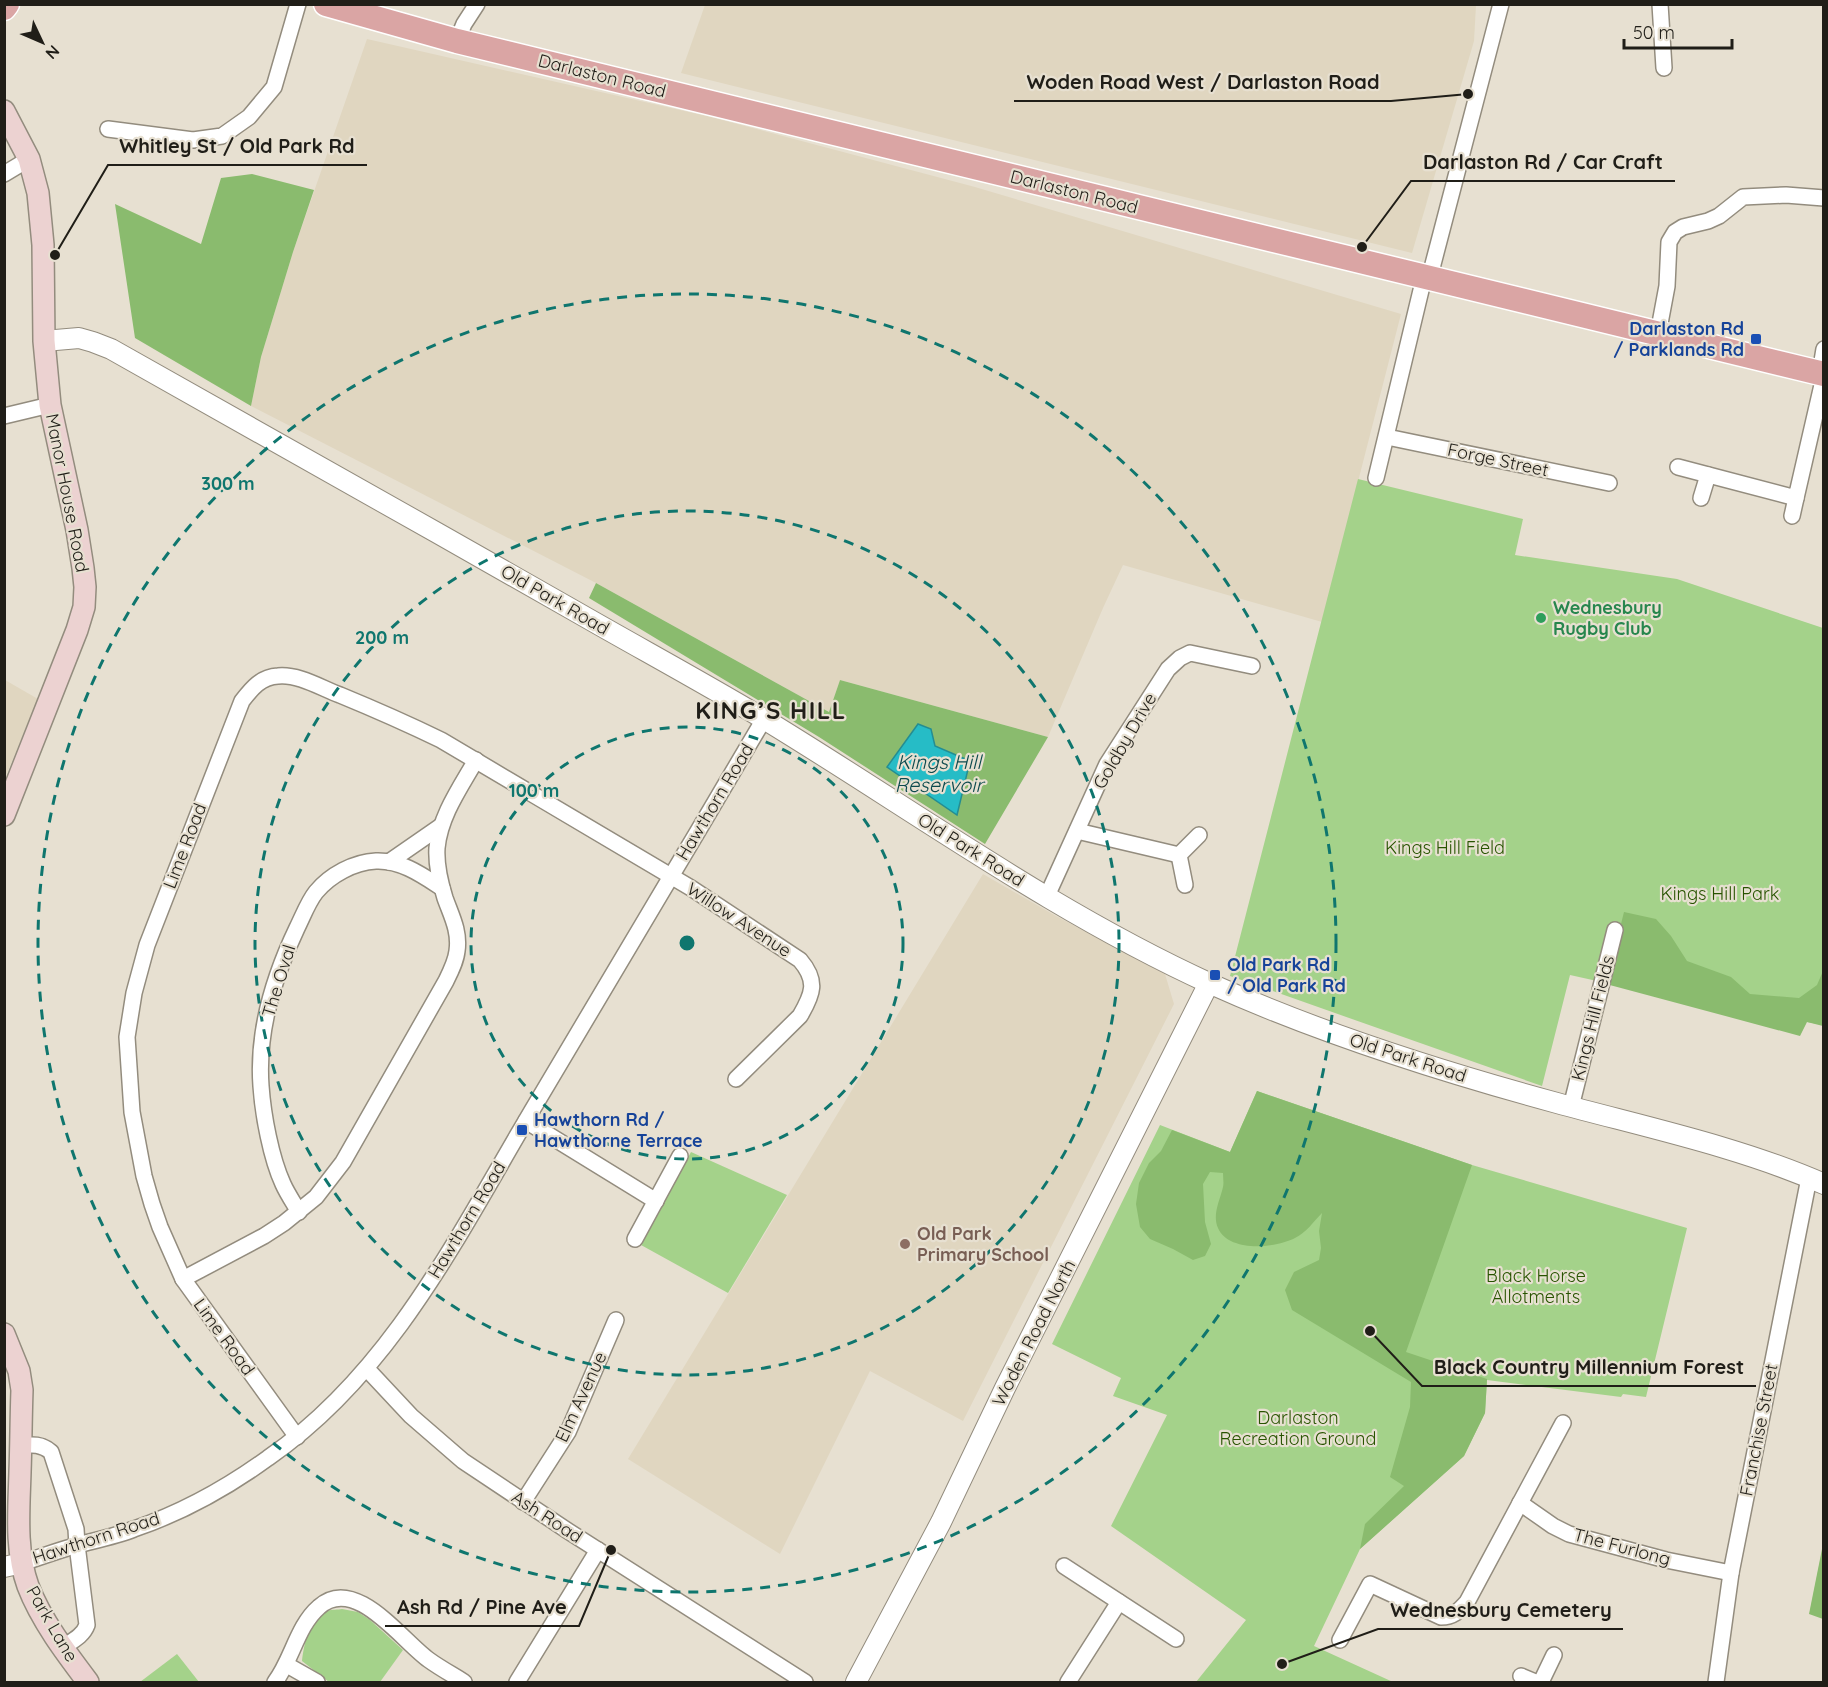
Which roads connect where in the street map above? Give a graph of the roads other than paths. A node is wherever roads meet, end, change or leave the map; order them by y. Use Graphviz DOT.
graph roads {
  1 [pos="7,4"];
  2 [pos="298,4"];
  3 [pos="326,4"];
  4 [pos="477,4"];
  5 [pos="1501,4"];
  6 [pos="1660,4"];
  7 [pos="4,8"];
  8 [pos="456,41"];
  9 [pos="1664,68"];
  10 [pos="4,111"];
  11 [pos="108,129"];
  12 [pos="29,159"];
  13 [pos="4,174"];
  14 [pos="1824,198"];
  15 [pos="1426,277"];
  16 [pos="1658,334"];
  17 [pos="44,341"];
  18 [pos="1822,365"];
  19 [pos="50,405"];
  20 [pos="4,416"];
  21 [pos="1387,436"];
  22 [pos="1678,467"];
  23 [pos="1708,475"];
  24 [pos="1376,478"];
  25 [pos="1609,483"];
  26 [pos="1701,498"];
  27 [pos="1796,498"];
  28 [pos="1792,516"];
  29 [pos="1252,666"];
  30 [pos="764,719"];
  31 [pos="476,760"];
  32 [pos="4,814"];
  33 [pos="441,826"];
  34 [pos="1077,831"];
  35 [pos="1199,835"];
  36 [pos="1179,855"];
  37 [pos="389,862"];
  38 [pos="671,876"];
  39 [pos="1185,885"];
  40 [pos="442,888"];
  41 [pos="1047,896"];
  42 [pos="1615,930"];
  43 [pos="1209,982"];
  44 [pos="736,1079"];
  45 [pos="1571,1107"];
  46 [pos="526,1120"];
  47 [pos="680,1156"];
  48 [pos="1816,1181"];
  49 [pos="656,1201"];
  50 [pos="298,1212"];
  51 [pos="635,1239"];
  52 [pos="183,1279"];
  53 [pos="616,1320"];
  54 [pos="4,1334"];
  55 [pos="367,1369"];
  56 [pos="12,1371"];
  57 [pos="1563,1423"];
  58 [pos="297,1437"];
  59 [pos="21,1446"];
  60 [pos="523,1502"];
  61 [pos="1520,1503"];
  62 [pos="77,1545"];
  63 [pos="598,1550"];
  64 [pos="13,1565"];
  65 [pos="1064,1566"];
  66 [pos="1731,1573"];
  67 [pos="1119,1602"];
  68 [pos="1176,1639"];
  69 [pos="1340,1640"];
  70 [pos="63,1647"];
  71 [pos="1554,1655"];
  72 [pos="287,1665"];
  73 [pos="1521,1676"];
  74 [pos="88,1683"];
  75 [pos="274,1683"];
  76 [pos="317,1683"];
  77 [pos="464,1683"];
  78 [pos="517,1683"];
  79 [pos="805,1683"];
  80 [pos="856,1683"];
  81 [pos="1068,1683"];
  82 [pos="1535,1683"];
  83 [pos="1541,1683"];
  84 [pos="1716,1683"];
  1 -- 7 [label="main road"];
  2 -- 11 [label="street"];
  3 -- 8 [label="main road, Darlaston Road"];
  4 -- 8 [label="street"];
  5 -- 15 [label="street"];
  6 -- 9 [label="street"];
  8 -- 15 [label="main road, Darlaston Road"];
  10 -- 12 [label="main road, Manor House Road"];
  12 -- 13 [label="street"];
  12 -- 17 [label="main road, Manor House Road"];
  14 -- 16 [label="street"];
  15 -- 16 [label="main road, Darlaston Road"];
  15 -- 21 [label="street"];
  16 -- 18 [label="main road, Darlaston Road"];
  17 -- 19 [label="main road, Manor House Road"];
  17 -- 30 [label="street, Old Park Road"];
  18 -- 27 [label="street"];
  19 -- 20 [label="street"];
  19 -- 32 [label="main road, Manor House Road"];
  21 -- 24 [label="street"];
  21 -- 25 [label="street, Forge Street"];
  22 -- 23 [label="street"];
  23 -- 26 [label="street"];
  23 -- 27 [label="street"];
  27 -- 28 [label="street"];
  29 -- 34 [label="street, Goldby Drive"];
  30 -- 38 [label="street, Hawthorn Road"];
  30 -- 41 [label="street, Old Park Road"];
  31 -- 33 [label="street"];
  31 -- 38 [label="street, Lime Road"];
  31 -- 52 [label="street, Lime Road"];
  33 -- 37 [label="street"];
  33 -- 40 [label="street"];
  34 -- 36 [label="street"];
  34 -- 41 [label="street, Goldby Drive"];
  35 -- 36 [label="street"];
  36 -- 39 [label="street"];
  37 -- 40 [label="street, The Oval"];
  37 -- 50 [label="street, The Oval"];
  38 -- 44 [label="street, Willow Avenue"];
  38 -- 46 [label="street, Hawthorn Road"];
  40 -- 50 [label="street"];
  41 -- 43 [label="street, Old Park Road"];
  42 -- 45 [label="street, Kings Hill Fields"];
  43 -- 45 [label="street, Old Park Road"];
  43 -- 80 [label="street, Woden Road North"];
  45 -- 48 [label="street, Old Park Road"];
  46 -- 49 [label="street"];
  46 -- 55 [label="street, Hawthorn Road"];
  47 -- 49 [label="street"];
  48 -- 66 [label="street, Franchise Street"];
  49 -- 51 [label="street"];
  50 -- 52 [label="street"];
  52 -- 58 [label="street, Lime Road"];
  53 -- 60 [label="street, Elm Avenue"];
  54 -- 56 [label="main road"];
  55 -- 58 [label="street, Hawthorn Road"];
  55 -- 60 [label="street, Ash Road"];
  56 -- 59 [label="main road"];
  57 -- 61 [label="street"];
  58 -- 62 [label="street, Hawthorn Road"];
  59 -- 62 [label="street"];
  59 -- 64 [label="main road"];
  60 -- 63 [label="street, Ash Road"];
  61 -- 66 [label="street, The Furlong"];
  61 -- 69 [label="street"];
  62 -- 64 [label="street, Hawthorn Road"];
  62 -- 70 [label="street"];
  63 -- 78 [label="street"];
  63 -- 79 [label="street, Ash Road"];
  64 -- 70 [label="main road, Park Lane"];
  65 -- 67 [label="street"];
  66 -- 84 [label="street, Franchise Street"];
  67 -- 68 [label="street"];
  67 -- 81 [label="street"];
  70 -- 74 [label="main road, Park Lane"];
  71 -- 83 [label="street"];
  72 -- 75 [label="street"];
  72 -- 76 [label="street"];
  72 -- 77 [label="street"];
  73 -- 82 [label="street"];
}
